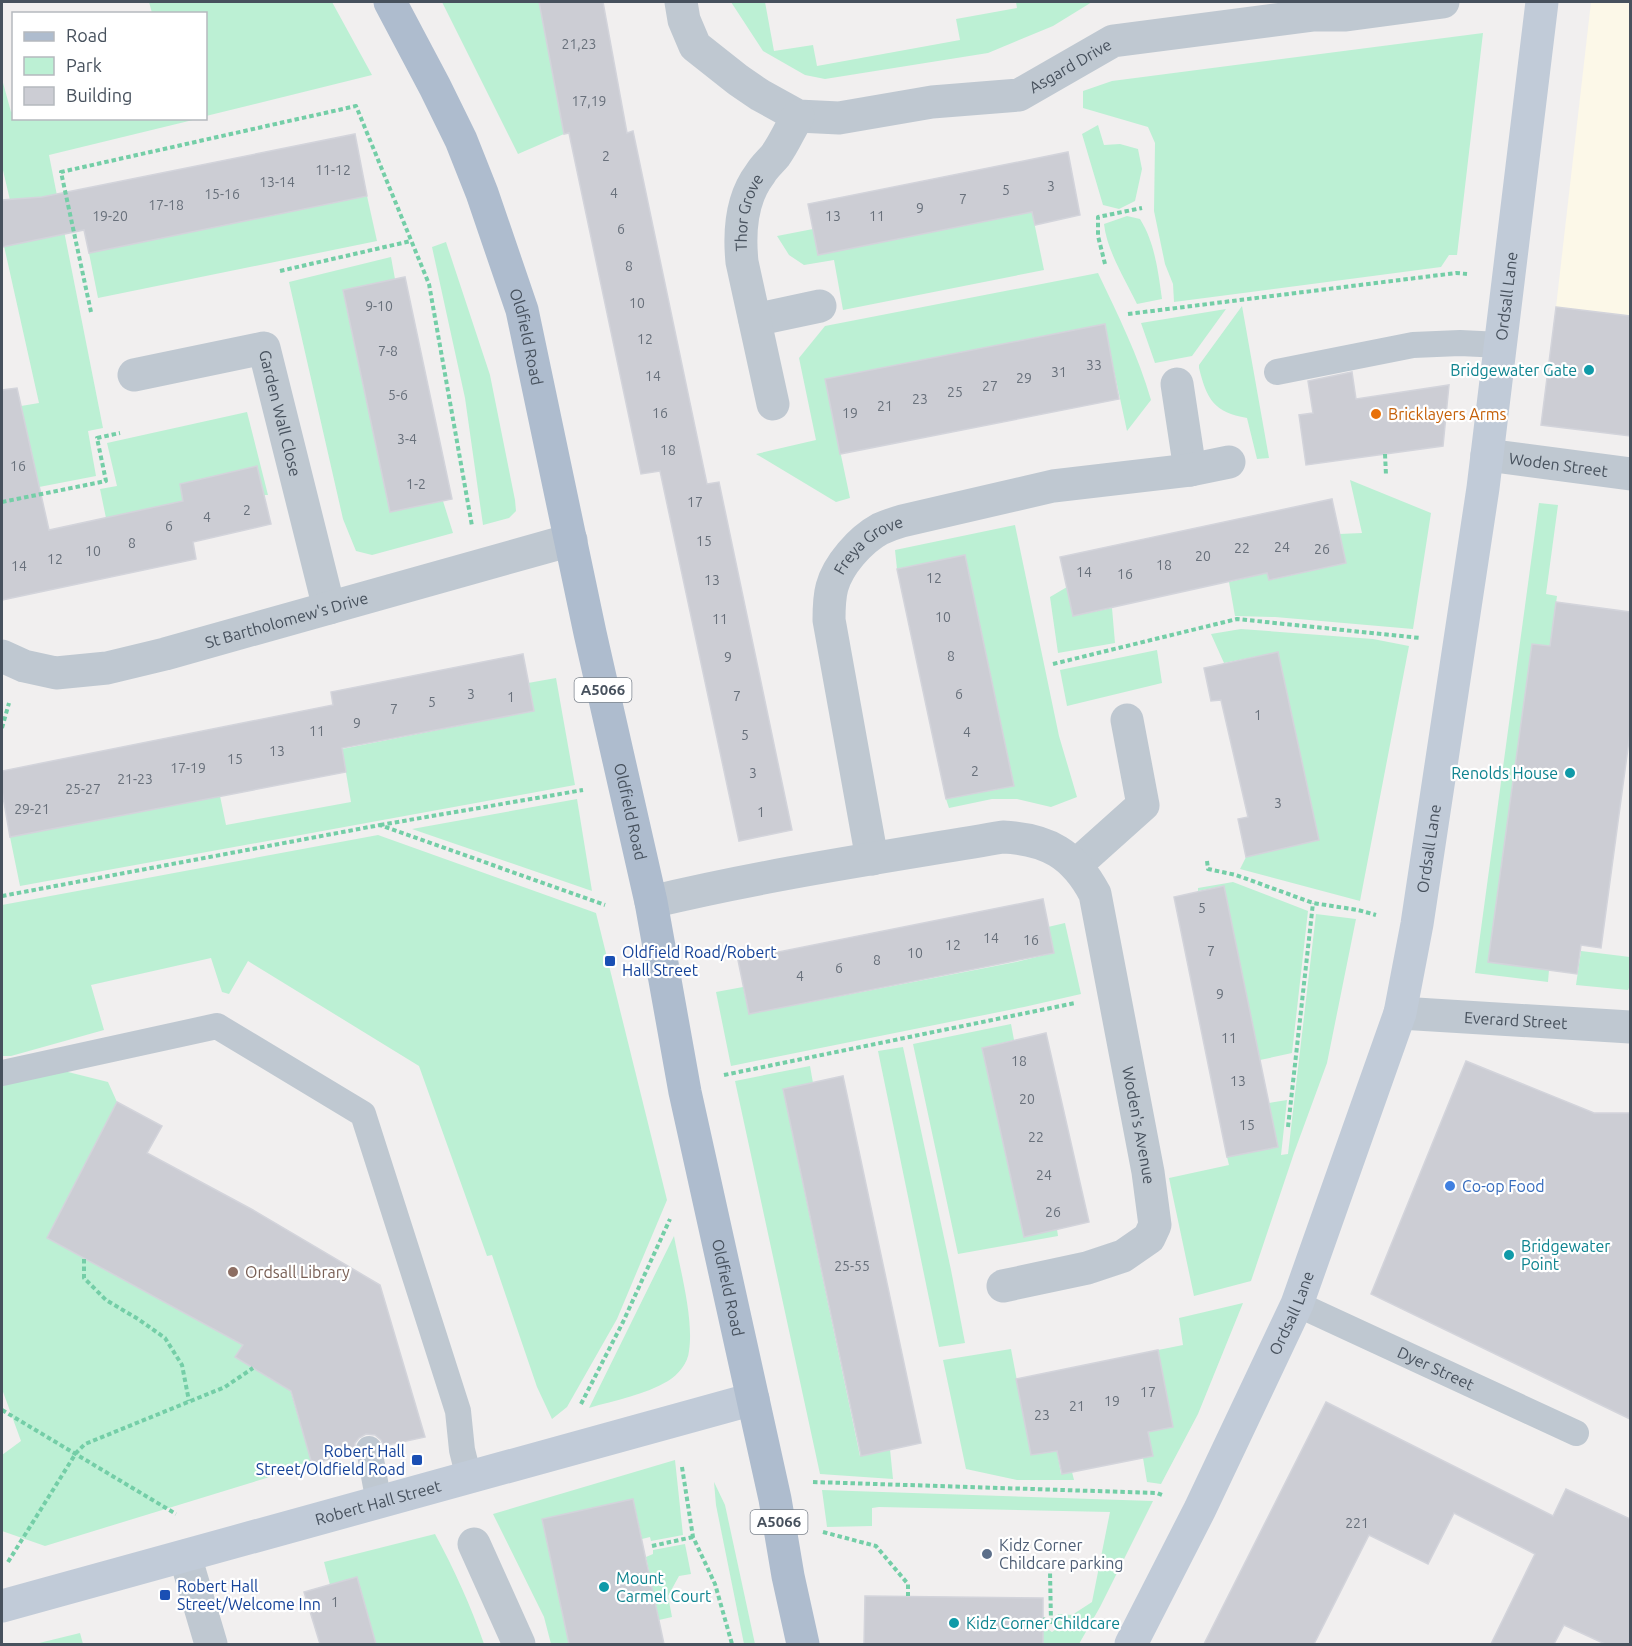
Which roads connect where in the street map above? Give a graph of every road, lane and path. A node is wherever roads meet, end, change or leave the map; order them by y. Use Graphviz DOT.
graph roads {
  1 [pos="390,2"];
  2 [pos="681,2"];
  3 [pos="1443,2"];
  4 [pos="1542,2"];
  5 [pos="798,116"];
  6 [pos="1142,208"];
  7 [pos="411,241"];
  8 [pos="1105,264"];
  9 [pos="280,271"];
  10 [pos="1467,274"];
  11 [pos="820,306"];
  12 [pos="91,312"];
  13 [pos="1128,314"];
  14 [pos="754,320"];
  15 [pos="1501,345"];
  16 [pos="1277,372"];
  17 [pos="134,375"];
  18 [pos="1177,384"];
  19 [pos="772,404"];
  20 [pos="120,433"];
  21 [pos="1385,454"];
  22 [pos="1487,455"];
  23 [pos="1229,462"];
  24 [pos="1190,470"];
  25 [pos="1630,474"];
  26 [pos="1386,475"];
  27 [pos="2,502"];
  28 [pos="473,535"];
  29 [pos="571,540"];
  30 [pos="329,608"];
  31 [pos="1420,638"];
  32 [pos="2,656"];
  33 [pos="1053,664"];
  34 [pos="10,700"];
  35 [pos="1127,720"];
  36 [pos="2,728"];
  37 [pos="583,790"];
  38 [pos="380,825"];
  39 [pos="873,859"];
  40 [pos="1207,861"];
  41 [pos="1076,865"];
  42 [pos="2,896"];
  43 [pos="651,903"];
  44 [pos="1313,903"];
  45 [pos="605,905"];
  46 [pos="1417,924"];
  47 [pos="1078,1002"];
  48 [pos="1400,1013"];
  49 [pos="1630,1027"];
  50 [pos="2,1073"];
  51 [pos="723,1075"];
  52 [pos="1288,1127"];
  53 [pos="678,1213"];
  54 [pos="84,1259"];
  55 [pos="1003,1286"];
  56 [pos="1297,1304"];
  57 [pos="253,1368"];
  58 [pos="753,1399"];
  59 [pos="189,1401"];
  60 [pos="2,1410"];
  61 [pos="577,1412"];
  62 [pos="1576,1433"];
  63 [pos="369,1449"];
  64 [pos="76,1453"];
  65 [pos="682,1467"];
  66 [pos="469,1478"];
  67 [pos="809,1483"];
  68 [pos="1167,1498"];
  69 [pos="379,1503"];
  70 [pos="178,1514"];
  71 [pos="816,1532"];
  72 [pos="693,1537"];
  73 [pos="474,1544"];
  74 [pos="652,1546"];
  75 [pos="185,1556"];
  76 [pos="8,1563"];
  77 [pos="1050,1571"];
  78 [pos="908,1596"];
  79 [pos="2,1606"];
  80 [pos="1043,1619"];
  81 [pos="212,1644"];
  82 [pos="519,1644"];
  83 [pos="732,1644"];
  84 [pos="803,1644"];
  85 [pos="1131,1644"];
  1 -- 29 [label="main road, Oldfield Road / A5066"];
  2 -- 5 [label="street, Asgard Drive"];
  3 -- 5 [label="street, Asgard Drive"];
  4 -- 15 [label="main road, Ordsall Lane"];
  5 -- 14 [label="street, Thor Grove"];
  6 -- 8 [label="path"];
  7 -- 9 [label="path"];
  7 -- 12 [label="path"];
  7 -- 28 [label="path"];
  10 -- 13 [label="path"];
  11 -- 14 [label="street"];
  14 -- 19 [label="street, Thor Grove"];
  15 -- 16 [label="lane"];
  15 -- 22 [label="main road, Ordsall Lane"];
  17 -- 30 [label="street, Garden Wall Close"];
  18 -- 24 [label="street"];
  20 -- 27 [label="path"];
  21 -- 26 [label="path"];
  22 -- 25 [label="street, Woden Street"];
  22 -- 46 [label="main road, Ordsall Lane"];
  23 -- 24 [label="street, Freya Grove"];
  24 -- 39 [label="street, Freya Grove"];
  29 -- 30 [label="street, St Bartholomew's Drive"];
  29 -- 43 [label="main road, Oldfield Road / A5066"];
  30 -- 32 [label="street, St Bartholomew's Drive"];
  31 -- 33 [label="path"];
  34 -- 36 [label="path"];
  35 -- 41 [label="street"];
  37 -- 38 [label="path"];
  38 -- 42 [label="path"];
  38 -- 45 [label="path"];
  39 -- 41 [label="street, Woden's Avenue"];
  39 -- 43 [label="street, Woden's Avenue"];
  40 -- 44 [label="path"];
  41 -- 55 [label="street, Woden's Avenue"];
  43 -- 58 [label="main road, Oldfield Road / A5066"];
  44 -- 46 [label="path"];
  44 -- 52 [label="path"];
  46 -- 48 [label="main road, Ordsall Lane"];
  47 -- 51 [label="path"];
  48 -- 49 [label="street, Everard Street"];
  48 -- 56 [label="main road, Ordsall Lane"];
  50 -- 66 [label="lane"];
  53 -- 61 [label="path"];
  54 -- 59 [label="path"];
  56 -- 62 [label="lane, Dyer Street"];
  56 -- 85 [label="main road, Ordsall Lane"];
  57 -- 59 [label="path"];
  58 -- 66 [label="main road, Robert Hall Street"];
  58 -- 84 [label="main road, Oldfield Road / A5066"];
  59 -- 64 [label="path"];
  60 -- 64 [label="path"];
  63 -- 69 [label="lane"];
  64 -- 70 [label="path"];
  64 -- 76 [label="path"];
  65 -- 72 [label="path"];
  66 -- 69 [label="main road, Robert Hall Street"];
  67 -- 68 [label="path"];
  69 -- 75 [label="main road, Robert Hall Street"];
  71 -- 78 [label="path"];
  72 -- 74 [label="path"];
  72 -- 83 [label="path"];
  73 -- 82 [label="street"];
  75 -- 79 [label="main road, Robert Hall Street"];
  75 -- 81 [label="street"];
  77 -- 80 [label="path"];
}
